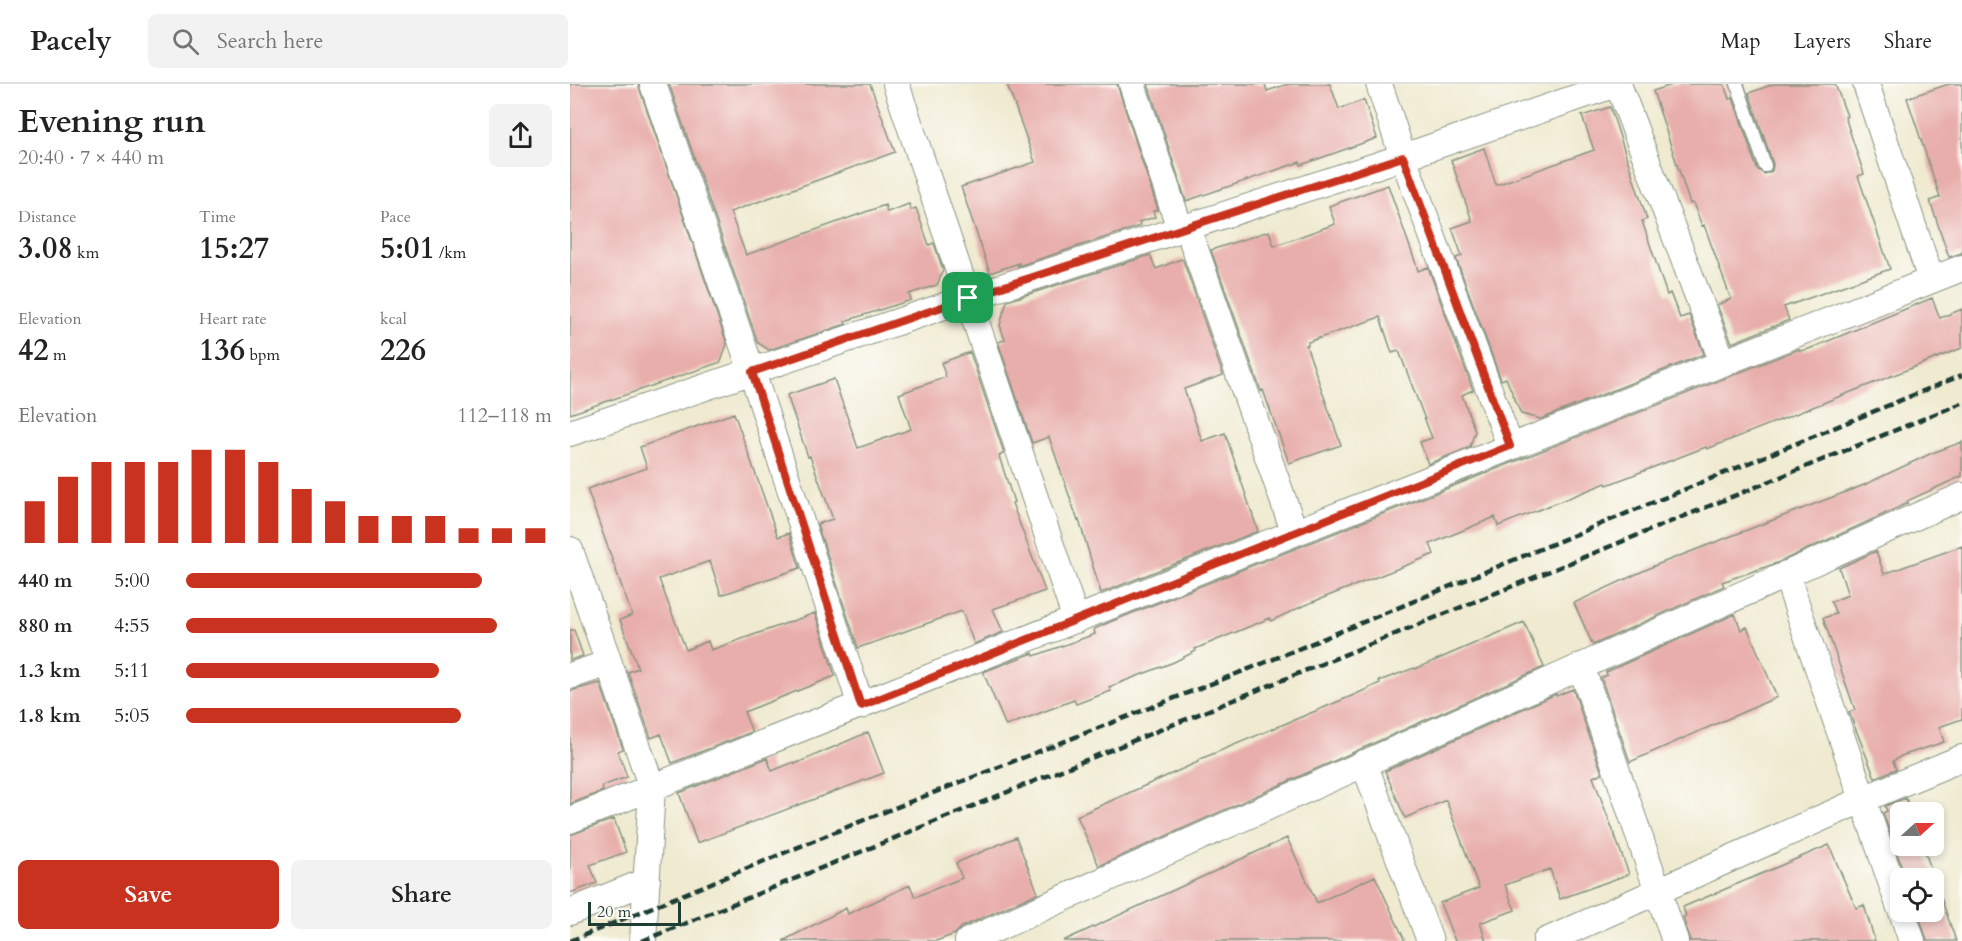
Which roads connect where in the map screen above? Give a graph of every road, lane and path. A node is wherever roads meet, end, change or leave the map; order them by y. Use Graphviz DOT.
graph roads {
  1 [pos="653,84"];
  2 [pos="896,84"];
  3 [pos="1132,84"];
  4 [pos="1379,84"];
  5 [pos="1617,84"];
  6 [pos="1737,84"];
  7 [pos="1866,84"];
  8 [pos="1403,157"];
  9 [pos="1765,166"];
  10 [pos="1184,228"];
  11 [pos="1962,268"];
  12 [pos="1931,280"];
  13 [pos="968,298"];
  14 [pos="1723,363"];
  15 [pos="752,372"];
  16 [pos="570,433"];
  17 [pos="1510,446"];
  18 [pos="1962,496"];
  19 [pos="1294,531"];
  20 [pos="571,555"];
  21 [pos="1786,573"];
  22 [pos="1076,620"];
  23 [pos="609,663"];
  24 [pos="1581,666"];
  25 [pos="570,676"];
  26 [pos="861,706"];
  27 [pos="1962,758"];
  28 [pos="1364,763"];
  29 [pos="652,788"];
  30 [pos="1863,799"];
  31 [pos="570,820"];
  32 [pos="1890,878"];
  33 [pos="646,881"];
  34 [pos="1658,891"];
  35 [pos="570,912"];
  36 [pos="1905,922"];
  37 [pos="643,941"];
  38 [pos="968,941"];
  39 [pos="1430,941"];
  40 [pos="1546,941"];
  41 [pos="1676,941"];
  42 [pos="1911,941"];
  1 -- 15 [label="street"];
  2 -- 13 [label="street"];
  3 -- 10 [label="street"];
  4 -- 8 [label="street"];
  5 -- 8 [label="street"];
  5 -- 14 [label="street"];
  6 -- 9 [label="lane"];
  7 -- 12 [label="street"];
  8 -- 10 [label="street"];
  8 -- 17 [label="street"];
  10 -- 13 [label="street"];
  10 -- 19 [label="street"];
  11 -- 12 [label="street"];
  12 -- 14 [label="street"];
  13 -- 15 [label="street"];
  13 -- 22 [label="street"];
  14 -- 17 [label="street"];
  15 -- 16 [label="street"];
  15 -- 26 [label="street"];
  17 -- 19 [label="street"];
  18 -- 21 [label="street"];
  19 -- 22 [label="street"];
  20 -- 23 [label="street"];
  21 -- 24 [label="street"];
  21 -- 30 [label="street"];
  22 -- 26 [label="street"];
  23 -- 25 [label="street"];
  23 -- 29 [label="street"];
  24 -- 28 [label="street"];
  24 -- 34 [label="street"];
  26 -- 29 [label="street"];
  27 -- 30 [label="street"];
  28 -- 38 [label="street"];
  28 -- 39 [label="street"];
  29 -- 31 [label="street"];
  29 -- 33 [label="street"];
  30 -- 32 [label="street"];
  30 -- 34 [label="street"];
  33 -- 35 [label="street"];
  33 -- 37 [label="street"];
  34 -- 40 [label="street"];
  34 -- 41 [label="street"];
  36 -- 42 [label="street"];
}
